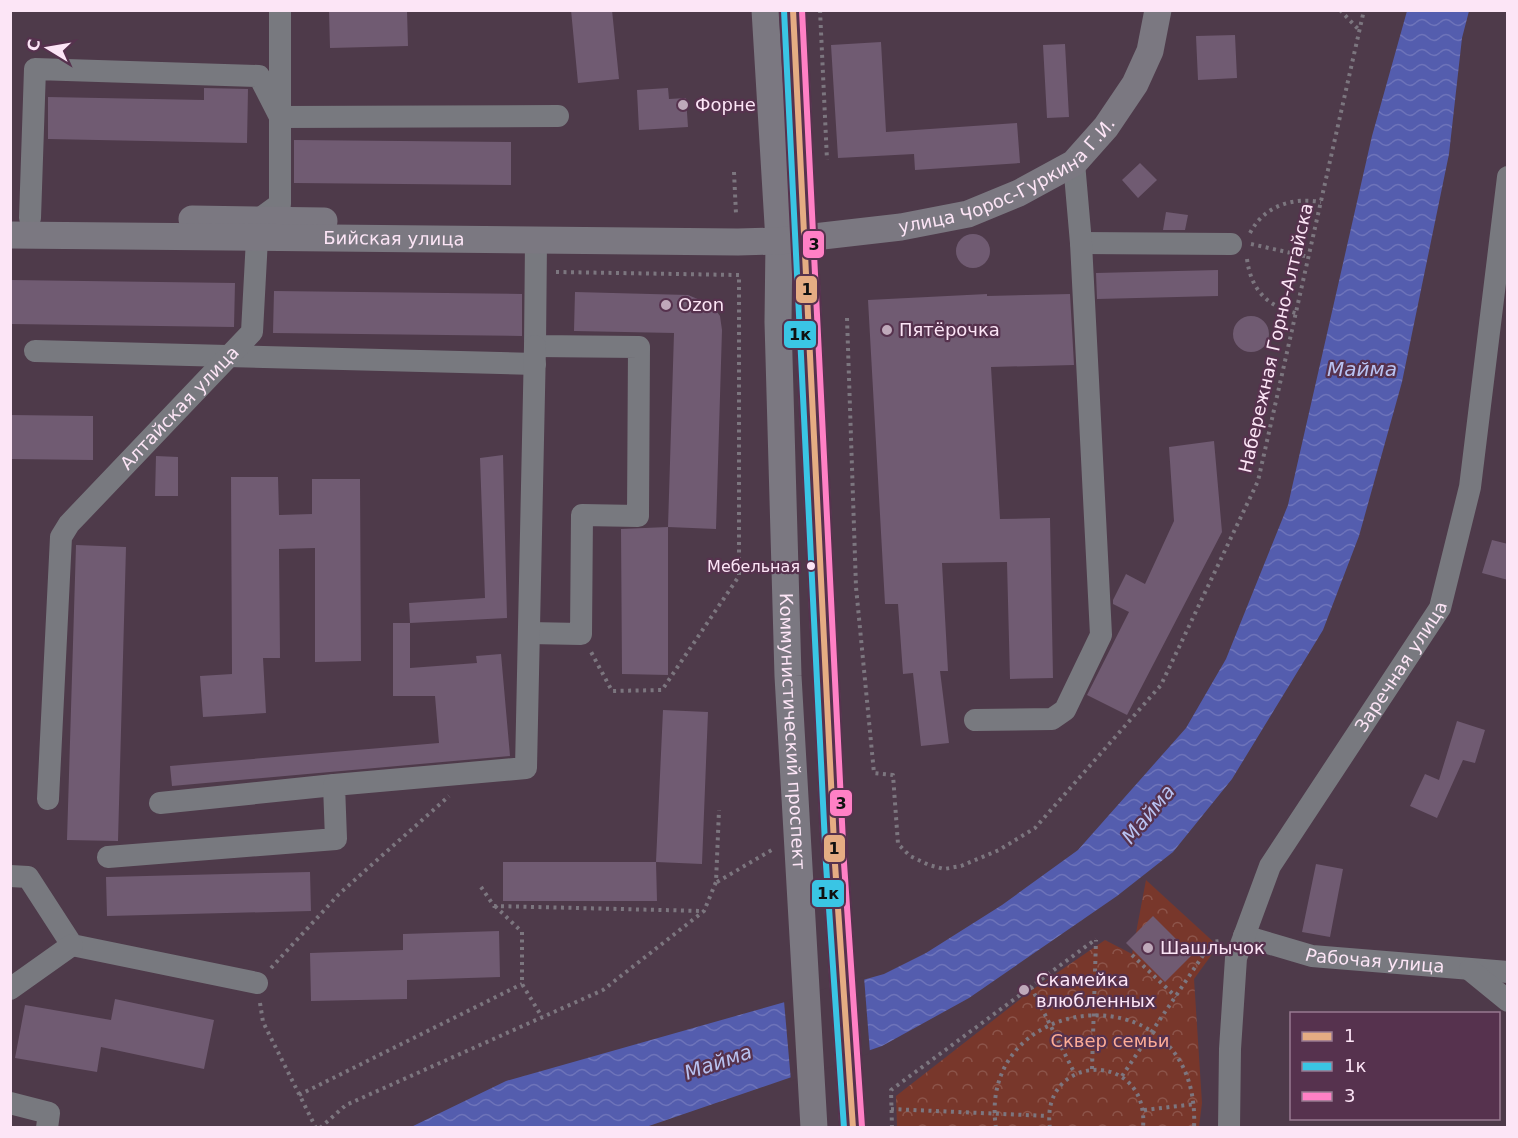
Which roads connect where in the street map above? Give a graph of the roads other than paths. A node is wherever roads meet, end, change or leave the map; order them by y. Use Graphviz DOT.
graph roads {
  1 [pos="280,10"];
  2 [pos="765,10"];
  3 [pos="793,10"];
  4 [pos="1142,10"];
  5 [pos="1158,10"];
  6 [pos="558,116"];
  7 [pos="280,117"];
  8 [pos="1074,163"];
  9 [pos="1508,177"];
  10 [pos="17,223"];
  11 [pos="257,229"];
  12 [pos="790,231"];
  13 [pos="536,241"];
  14 [pos="1081,243"];
  15 [pos="1240,244"];
  16 [pos="35,351"];
  17 [pos="535,355"];
  18 [pos="229,356"];
  19 [pos="529,633"];
  20 [pos="975,720"];
  21 [pos="333,785"];
  22 [pos="48,799"];
  23 [pos="160,803"];
  24 [pos="108,857"];
  25 [pos="10,876"];
  26 [pos="1244,936"];
  27 [pos="72,945"];
  28 [pos="1470,970"];
  29 [pos="1508,972"];
  30 [pos="257,983"];
  31 [pos="10,989"];
  32 [pos="1508,1001"];
  33 [pos="10,1103"];
  34 [pos="853,1118"];
  35 [pos="814,1124"];
  36 [pos="47,1128"];
  37 [pos="1229,1128"];
  1 -- 7 [label="street"];
  2 -- 12 [label="main road, Коммунистический проспект"];
  3 -- 12 [label="main road, Коммунистический проспект"];
  4 -- 12 [label="main road, улица Чорос-Гуркина Г.И."];
  5 -- 8 [label="main road, улица Чорос-Гуркина Г.И."];
  6 -- 7 [label="street"];
  7 -- 10 [label="street"];
  7 -- 11 [label="street"];
  8 -- 12 [label="main road, улица Чорос-Гуркина Г.И."];
  8 -- 14 [label="street"];
  9 -- 26 [label="street, Заречная улица"];
  10 -- 11 [label="main road, Бийская улица"];
  11 -- 12 [label="main road, Бийская улица"];
  11 -- 13 [label="main road, Бийская улица"];
  11 -- 18 [label="street, Алтайская улица"];
  12 -- 13 [label="main road, Бийская улица"];
  12 -- 34 [label="main road, Коммунистический проспект"];
  12 -- 35 [label="main road, Коммунистический проспект"];
  13 -- 17 [label="street"];
  14 -- 15 [label="street"];
  14 -- 20 [label="street"];
  16 -- 18 [label="street"];
  17 -- 18 [label="street"];
  17 -- 19 [label="street"];
  17 -- 19 [label="street"];
  18 -- 22 [label="street, Алтайская улица"];
  19 -- 21 [label="street"];
  21 -- 23 [label="street"];
  21 -- 24 [label="street"];
  25 -- 27 [label="street"];
  26 -- 28 [label="street, Рабочая улица"];
  26 -- 37 [label="street, Заречная улица"];
  27 -- 30 [label="street"];
  27 -- 31 [label="street"];
  28 -- 29 [label="street, Рабочая улица"];
  28 -- 32 [label="street"];
  33 -- 36 [label="street"];
}
